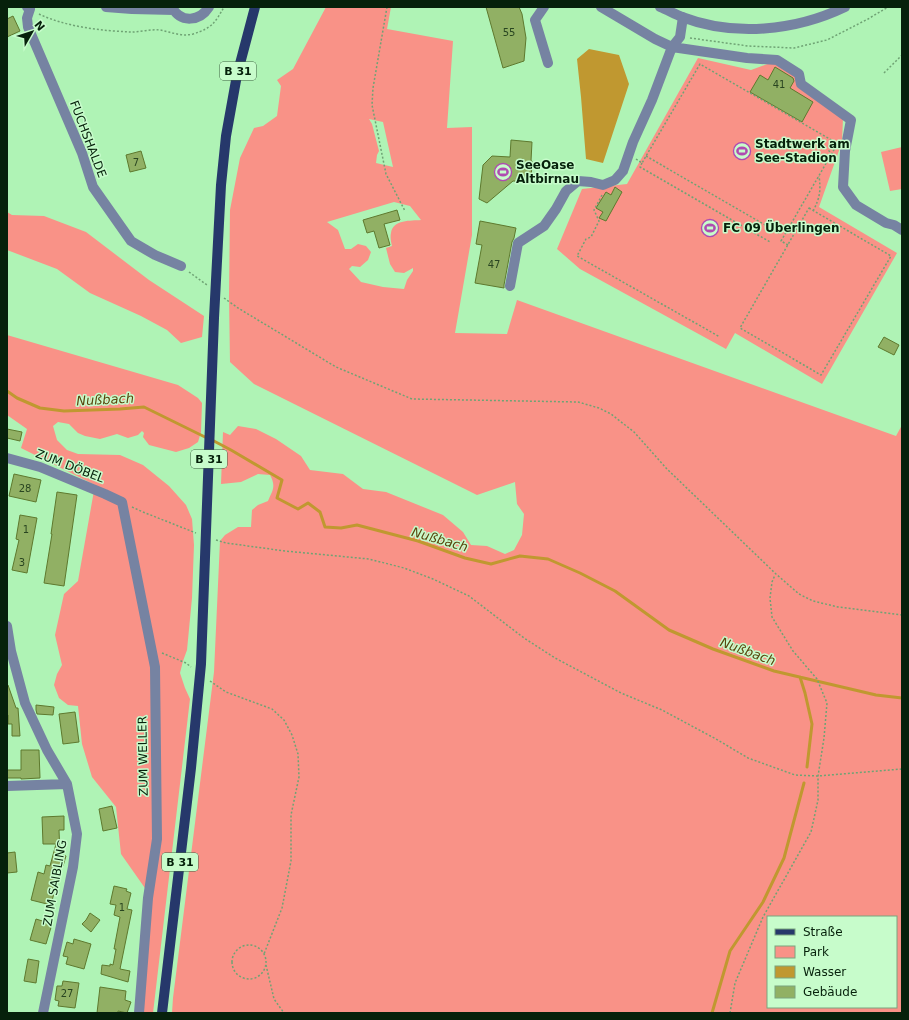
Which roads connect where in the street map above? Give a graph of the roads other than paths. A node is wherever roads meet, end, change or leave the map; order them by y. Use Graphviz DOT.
graph roads {
  1 [pos="106,7"];
  2 [pos="209,7"];
  3 [pos="255,7"];
  4 [pos="544,7"];
  5 [pos="601,7"];
  6 [pos="660,7"];
  7 [pos="845,7"];
  8 [pos="29,8"];
  9 [pos="143,8"];
  10 [pos="173,8"];
  11 [pos="683,17"];
  12 [pos="672,47"];
  13 [pos="548,63"];
  14 [pos="902,230"];
  15 [pos="181,266"];
  16 [pos="510,286"];
  17 [pos="7,458"];
  18 [pos="122,502"];
  19 [pos="7,626"];
  20 [pos="67,784"];
  21 [pos="7,786"];
  22 [pos="43,1013"];
  23 [pos="138,1013"];
  24 [pos="162,1013"];
  1 -- 9 [label="street"];
  2 -- 10 [label="street"];
  3 -- 24 [label="main road, B 31"];
  4 -- 13 [label="street"];
  5 -- 12 [label="street"];
  6 -- 11 [label="street"];
  7 -- 11 [label="street"];
  8 -- 15 [label="street, FUCHSHALDE"];
  9 -- 10 [label="street"];
  11 -- 12 [label="street"];
  12 -- 14 [label="street"];
  12 -- 16 [label="street"];
  17 -- 18 [label="street, ZUM DÖBEL"];
  18 -- 23 [label="street, ZUM WELLER"];
  19 -- 20 [label="street, ZUM SAIBLING"];
  20 -- 21 [label="street"];
  20 -- 22 [label="street, ZUM SAIBLING"];
}
